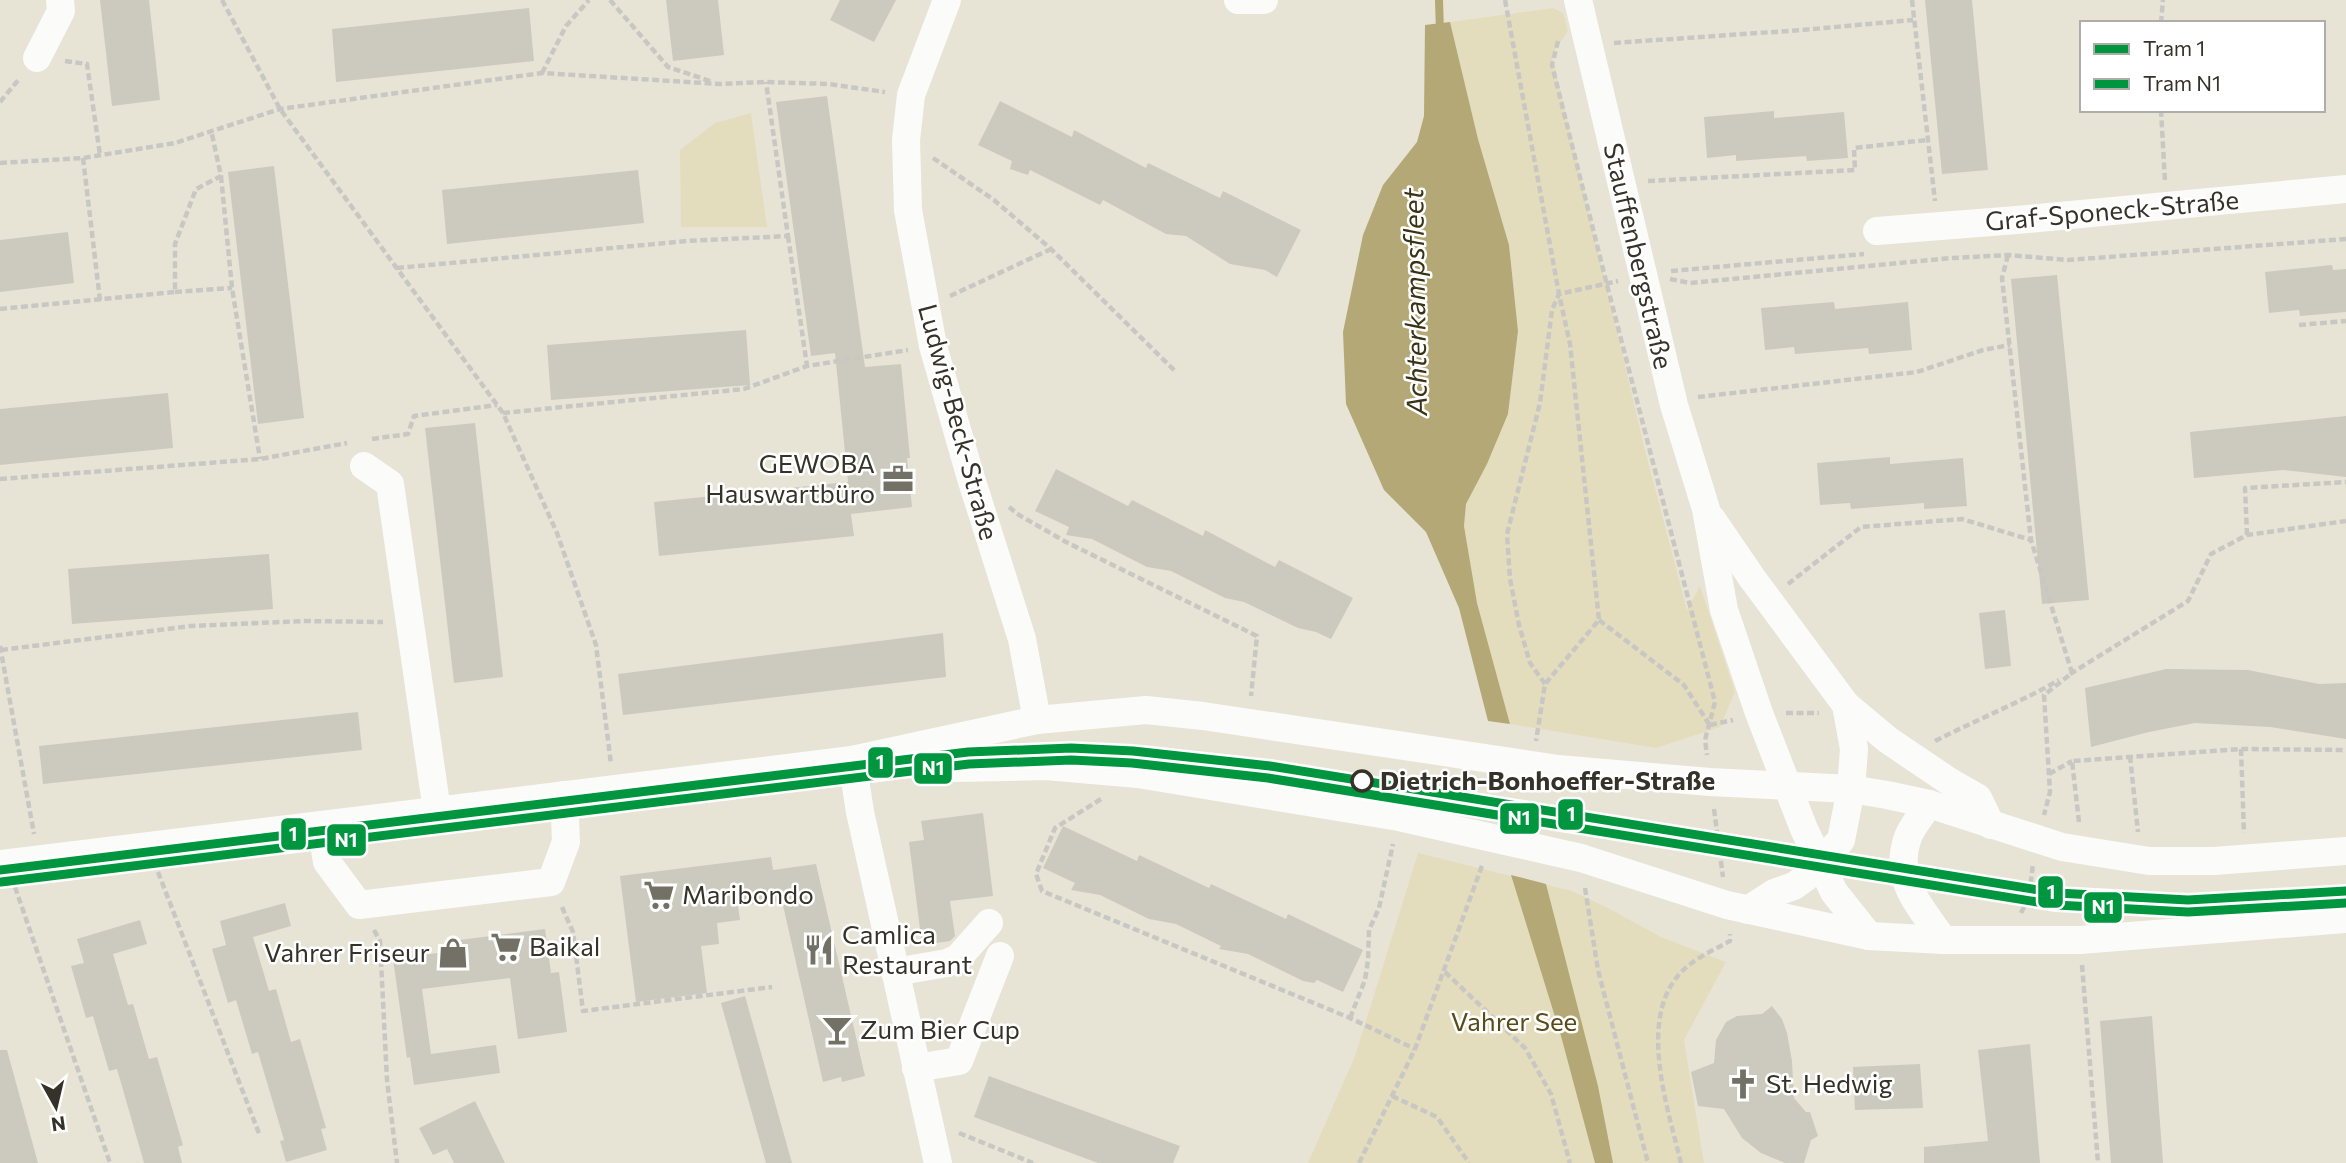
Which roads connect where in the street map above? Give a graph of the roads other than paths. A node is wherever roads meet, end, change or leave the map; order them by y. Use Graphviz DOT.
graph roads {
  1 [pos="60,0"];
  2 [pos="947,0"];
  3 [pos="1238,0"];
  4 [pos="1264,0"];
  5 [pos="1578,0"];
  6 [pos="37,58"];
  7 [pos="2346,189"];
  8 [pos="1871,242"];
  9 [pos="363,454"];
  10 [pos="1706,509"];
  11 [pos="1846,709"];
  12 [pos="1037,720"];
  13 [pos="852,760"];
  14 [pos="1786,786"];
  15 [pos="1851,789"];
  16 [pos="564,795"];
  17 [pos="1928,804"];
  18 [pos="437,811"];
  19 [pos="321,825"];
  20 [pos="1991,825"];
  21 [pos="2346,851"];
  22 [pos="3,864"];
  23 [pos="1820,864"];
  24 [pos="1737,907"];
  25 [pos="2346,919"];
  26 [pos="989,923"];
  27 [pos="1869,936"];
  28 [pos="1943,940"];
  29 [pos="1000,956"];
  30 [pos="895,972"];
  31 [pos="916,1068"];
  32 [pos="934,1150"];
  1 -- 6 [label="street"];
  2 -- 12 [label="street, Ludwig-Beck-Straße"];
  3 -- 4 [label="street"];
  5 -- 10 [label="street, Stauffenbergstraße"];
  7 -- 8 [label="street, Graf-Sponeck-Straße"];
  9 -- 18 [label="street"];
  10 -- 11 [label="street, Stauffenbergstraße"];
  10 -- 14 [label="street, Stauffenbergstraße"];
  11 -- 15 [label="street, Stauffenbergstraße"];
  11 -- 20 [label="street, Stauffenbergstraße"];
  12 -- 13 [label="street"];
  12 -- 14 [label="street"];
  13 -- 16 [label="street"];
  13 -- 24 [label="street"];
  13 -- 30 [label="street"];
  14 -- 15 [label="street"];
  14 -- 23 [label="street, Stauffenbergstraße"];
  15 -- 17 [label="street"];
  15 -- 23 [label="street, Stauffenbergstraße"];
  16 -- 18 [label="street"];
  16 -- 19 [label="street"];
  17 -- 20 [label="street"];
  17 -- 28 [label="street"];
  18 -- 19 [label="street"];
  19 -- 22 [label="street"];
  20 -- 21 [label="street"];
  23 -- 24 [label="street, Stauffenbergstraße"];
  23 -- 27 [label="street, Stauffenbergstraße"];
  24 -- 27 [label="street"];
  25 -- 28 [label="street"];
  26 -- 30 [label="street"];
  27 -- 28 [label="street"];
  29 -- 31 [label="street"];
  30 -- 31 [label="street"];
  31 -- 32 [label="street"];
}
